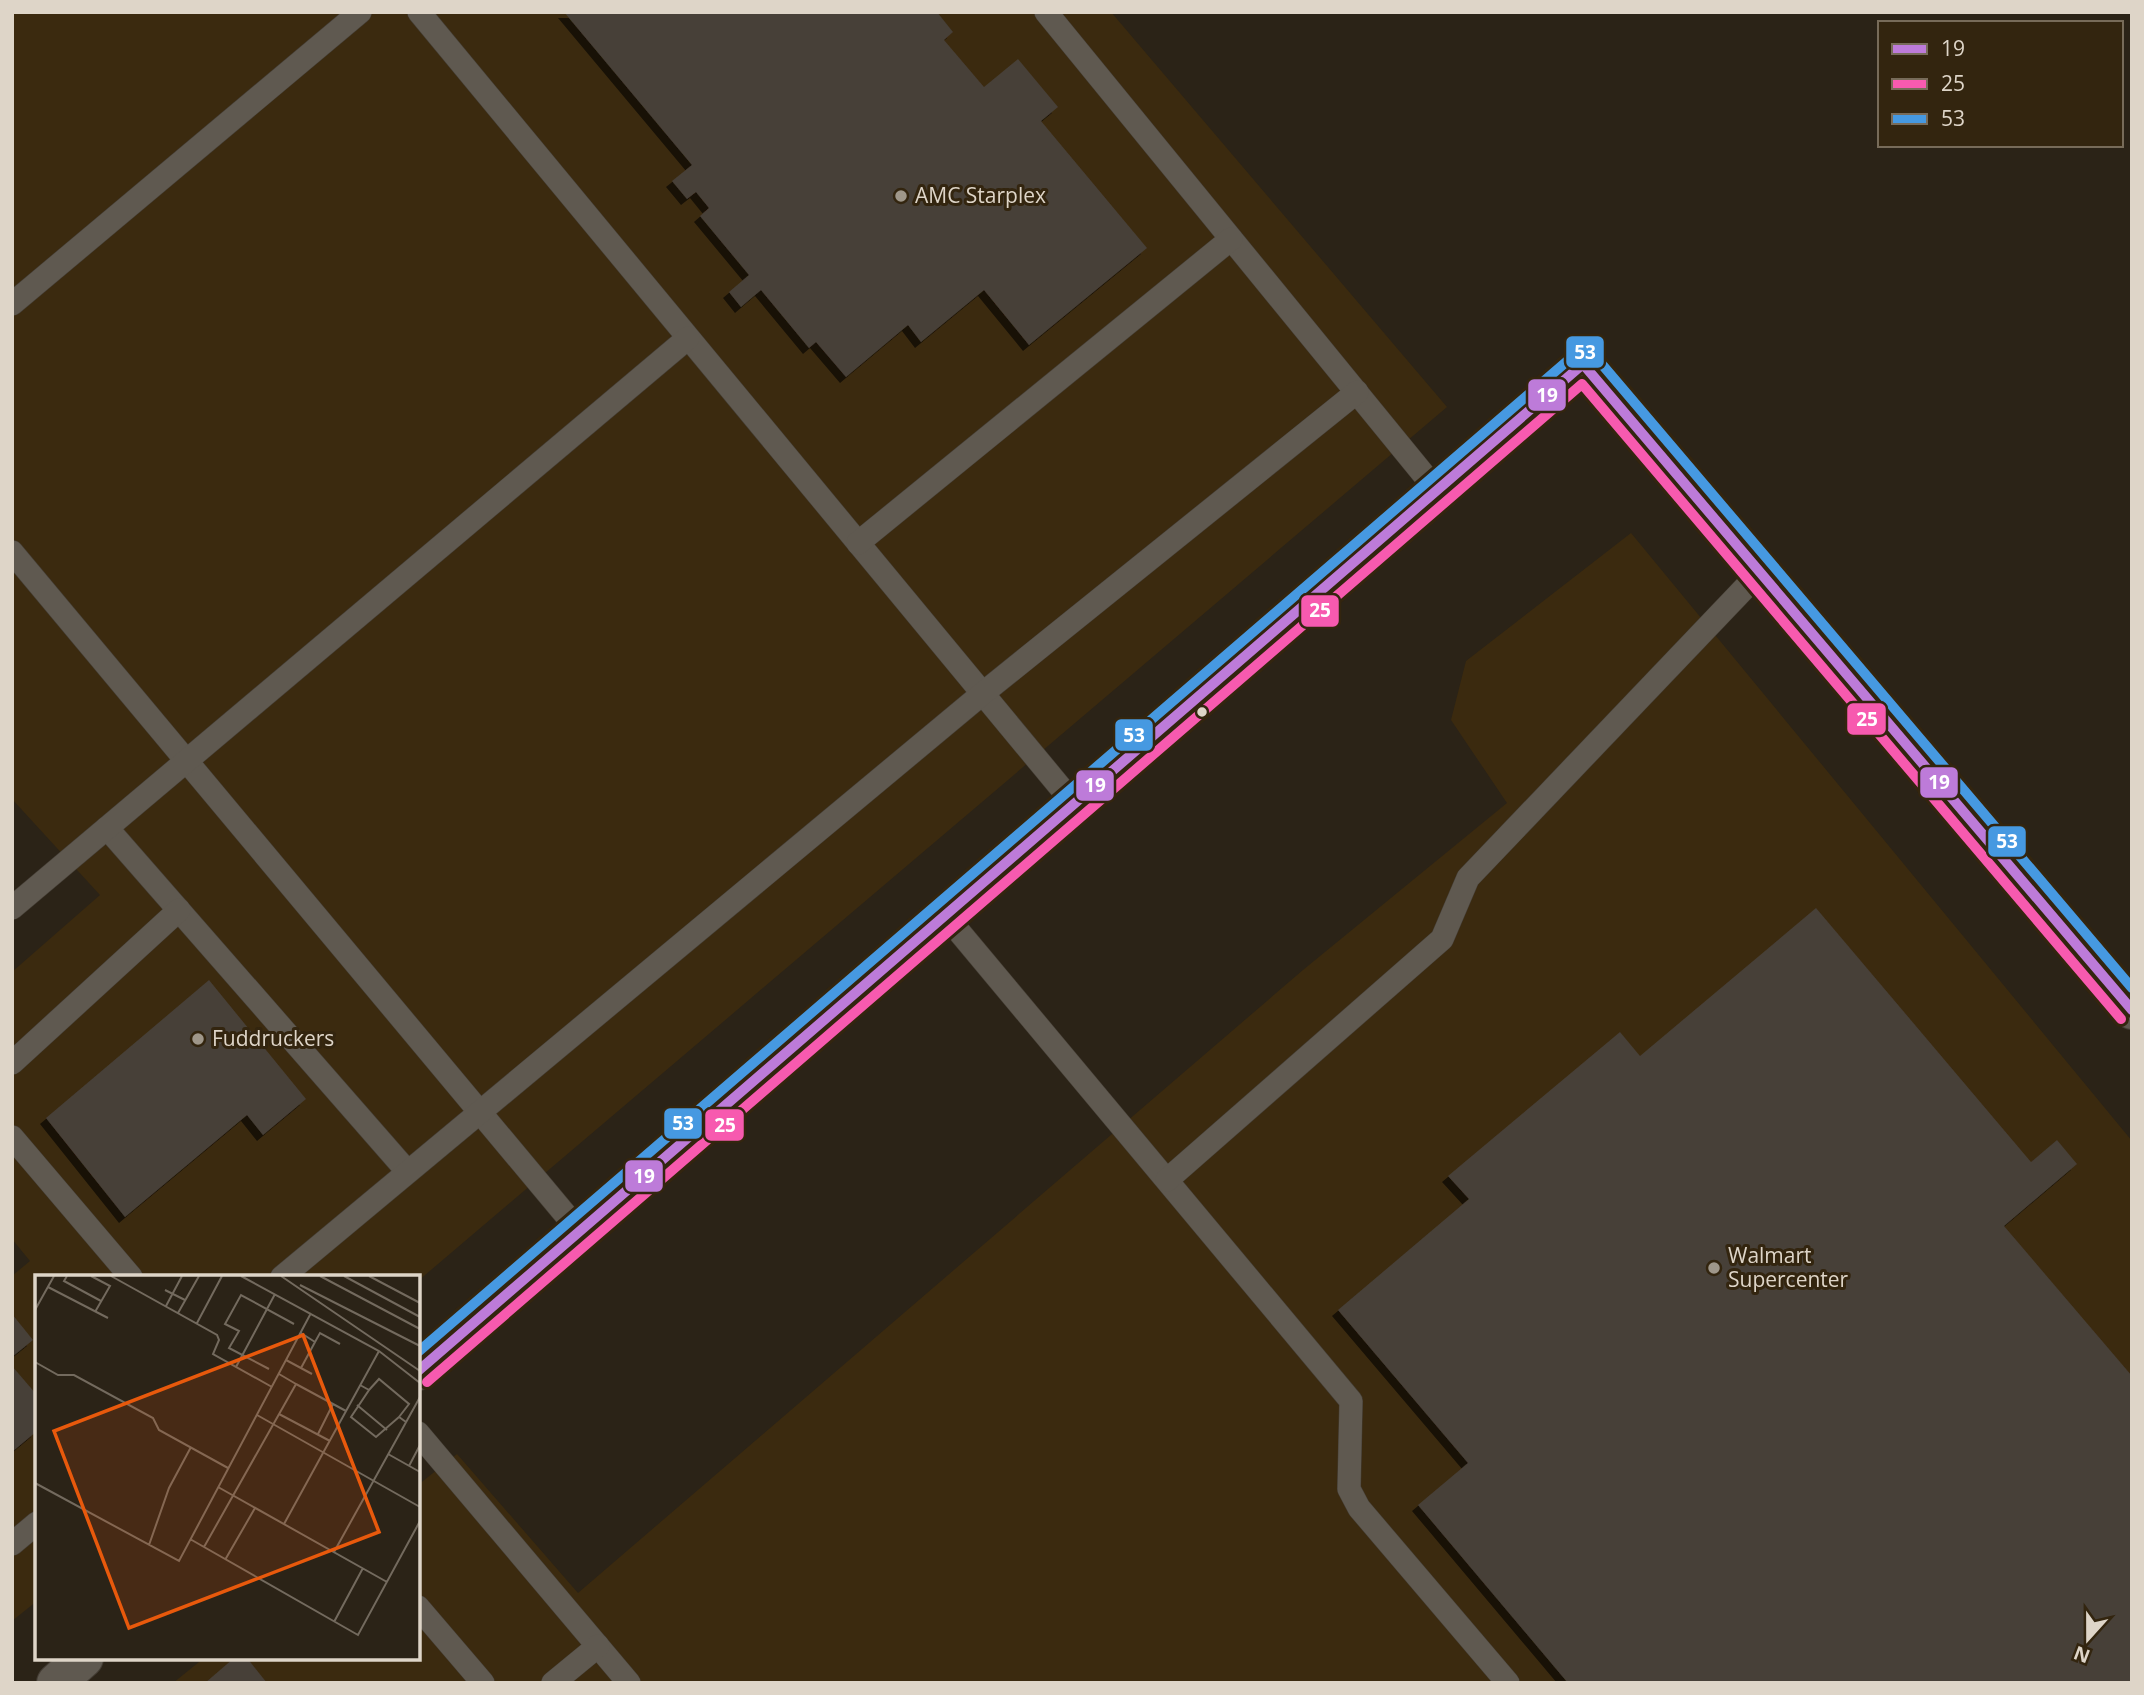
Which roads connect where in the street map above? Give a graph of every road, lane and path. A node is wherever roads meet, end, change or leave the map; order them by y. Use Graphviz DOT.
graph roads {
  1 [pos="360,12"];
  2 [pos="419,12"];
  3 [pos="1046,12"];
  4 [pos="1231,239"];
  5 [pos="12,304"];
  6 [pos="688,338"];
  7 [pos="1357,392"];
  8 [pos="1438,492"];
  9 [pos="858,543"];
  10 [pos="12,552"];
  11 [pos="1760,572"];
  12 [pos="982,694"];
  13 [pos="189,760"];
  14 [pos="1075,805"];
  15 [pos="107,828"];
  16 [pos="12,908"];
  17 [pos="179,910"];
  18 [pos="947,916"];
  19 [pos="2132,1010"];
  20 [pos="12,1063"];
  21 [pos="480,1111"];
  22 [pos="12,1137"];
  23 [pos="407,1171"];
  24 [pos="1167,1180"];
  25 [pos="580,1231"];
  26 [pos="129,1275"];
  27 [pos="284,1275"];
  28 [pos="420,1369"];
  29 [pos="420,1435"];
  30 [pos="35,1525"];
  31 [pos="12,1544"];
  32 [pos="420,1609"];
  33 [pos="598,1646"];
  34 [pos="82,1660"];
  35 [pos="55,1683"];
  36 [pos="483,1683"];
  37 [pos="553,1683"];
  38 [pos="629,1683"];
  39 [pos="1508,1683"];
  1 -- 5 [label="lane"];
  2 -- 6 [label="lane"];
  3 -- 4 [label="lane"];
  4 -- 7 [label="lane"];
  4 -- 9 [label="lane"];
  6 -- 9 [label="lane"];
  6 -- 13 [label="lane"];
  7 -- 8 [label="lane"];
  7 -- 12 [label="lane"];
  8 -- 11 [label="street"];
  8 -- 14 [label="street"];
  9 -- 12 [label="lane"];
  10 -- 13 [label="lane"];
  11 -- 19 [label="street"];
  11 -- 24 [label="lane"];
  12 -- 14 [label="lane"];
  12 -- 21 [label="lane"];
  13 -- 15 [label="lane"];
  13 -- 21 [label="lane"];
  14 -- 18 [label="street"];
  15 -- 16 [label="lane"];
  15 -- 17 [label="lane"];
  17 -- 20 [label="lane"];
  17 -- 23 [label="lane"];
  18 -- 24 [label="lane"];
  18 -- 25 [label="street"];
  21 -- 23 [label="lane"];
  21 -- 25 [label="lane"];
  22 -- 26 [label="lane"];
  23 -- 27 [label="lane"];
  24 -- 39 [label="lane"];
  25 -- 28 [label="street"];
  29 -- 33 [label="lane"];
  30 -- 31 [label="lane"];
  32 -- 36 [label="lane"];
  33 -- 37 [label="lane"];
  33 -- 38 [label="lane"];
  34 -- 35 [label="street"];
}
